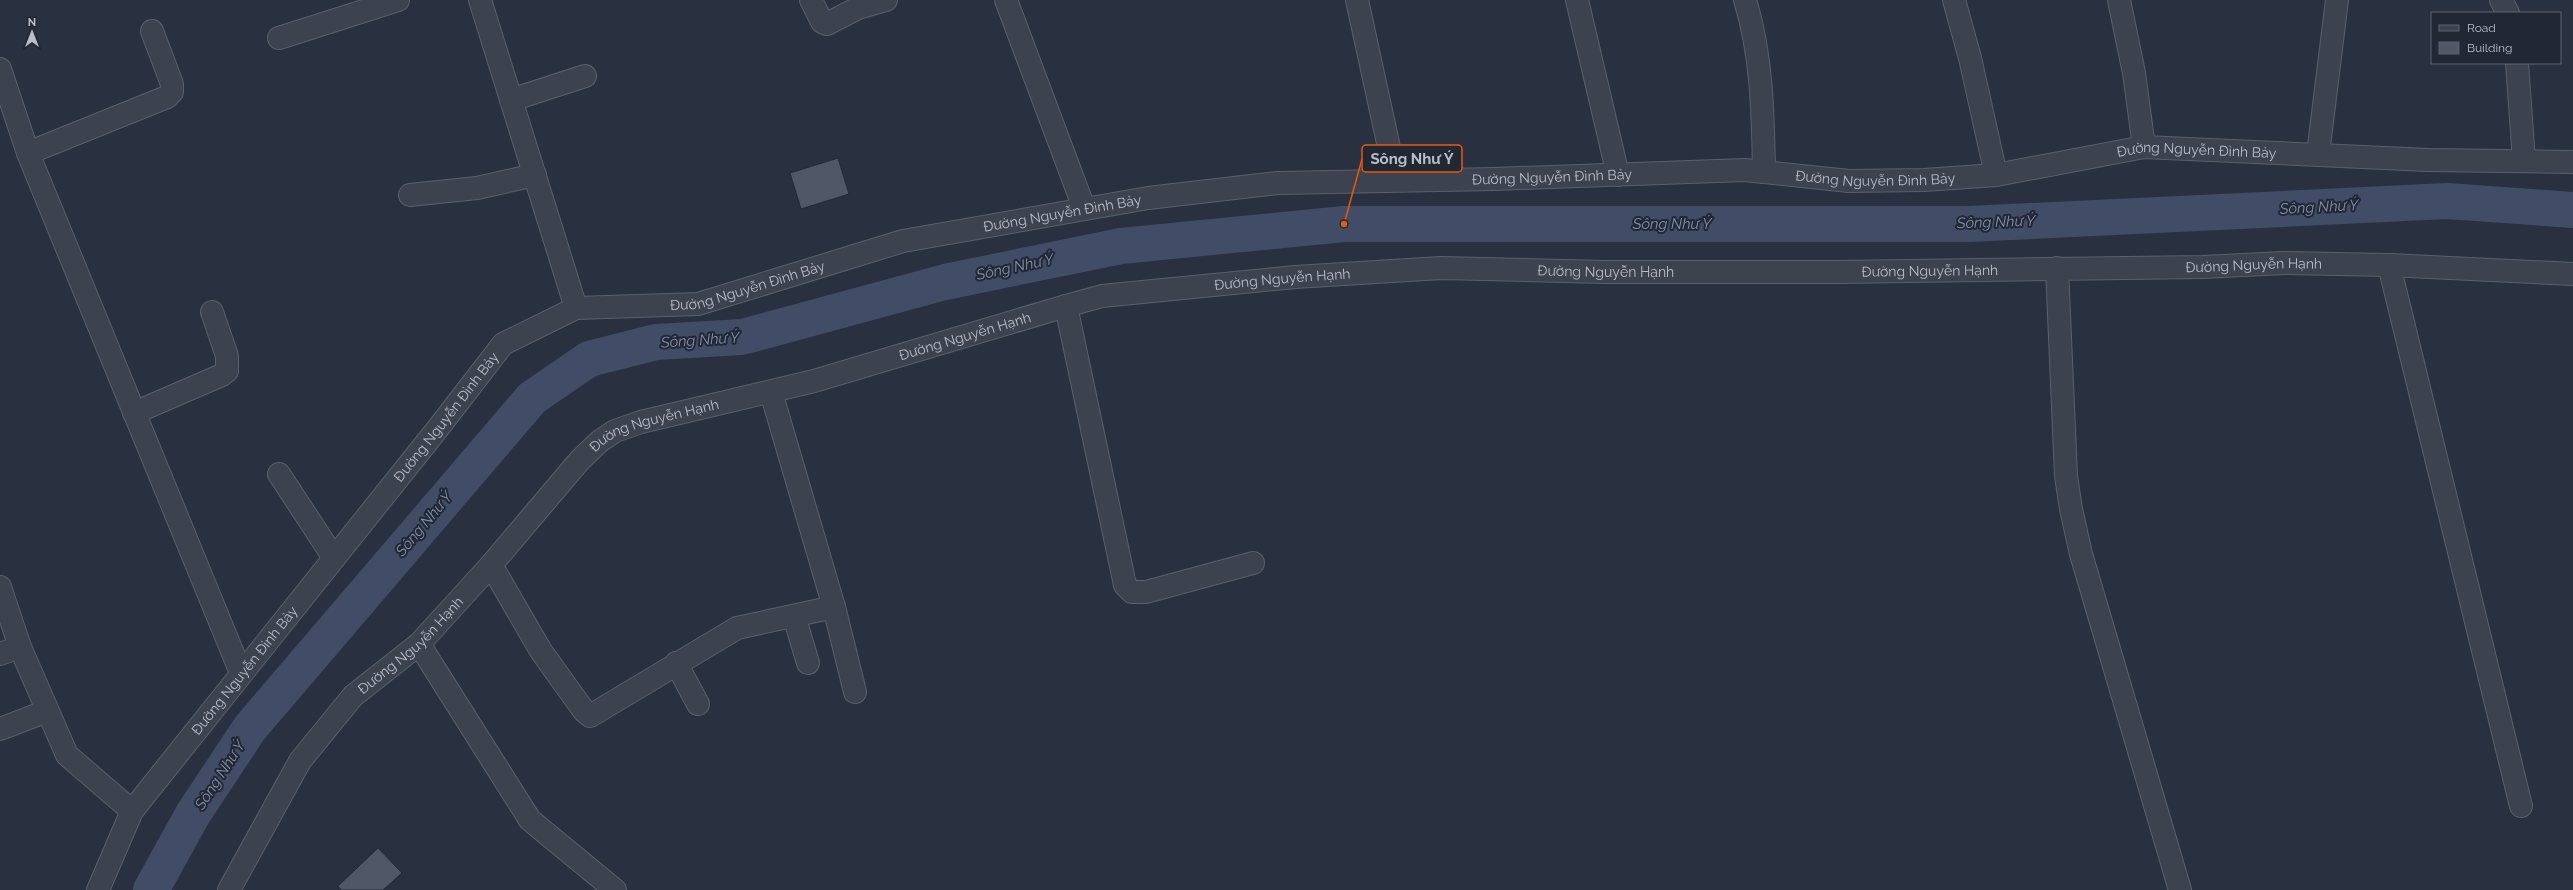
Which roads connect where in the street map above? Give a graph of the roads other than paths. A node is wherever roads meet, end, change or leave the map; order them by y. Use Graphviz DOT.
graph roads {
  1 [pos="398,0"];
  2 [pos="480,0"];
  3 [pos="811,0"];
  4 [pos="886,0"];
  5 [pos="1006,0"];
  6 [pos="1357,0"];
  7 [pos="1577,0"];
  8 [pos="1745,0"];
  9 [pos="1954,0"];
  10 [pos="2119,0"];
  11 [pos="2337,0"];
  12 [pos="2502,0"];
  13 [pos="2508,12"];
  14 [pos="152,31"];
  15 [pos="279,38"];
  16 [pos="2517,64"];
  17 [pos="0,69"];
  18 [pos="585,76"];
  19 [pos="511,100"];
  20 [pos="2144,147"];
  21 [pos="28,153"];
  22 [pos="2318,154"];
  23 [pos="2524,161"];
  24 [pos="2573,162"];
  25 [pos="1764,172"];
  26 [pos="535,175"];
  27 [pos="1618,175"];
  28 [pos="1996,176"];
  29 [pos="1396,180"];
  30 [pos="410,195"];
  31 [pos="1084,208"];
  32 [pos="2389,265"];
  33 [pos="2057,268"];
  34 [pos="2573,274"];
  35 [pos="1066,306"];
  36 [pos="576,308"];
  37 [pos="212,312"];
  38 [pos="771,392"];
  39 [pos="134,413"];
  40 [pos="279,474"];
  41 [pos="334,558"];
  42 [pos="1253,563"];
  43 [pos="491,565"];
  44 [pos="0,587"];
  45 [pos="834,607"];
  46 [pos="794,616"];
  47 [pos="419,644"];
  48 [pos="10,650"];
  49 [pos="808,662"];
  50 [pos="676,663"];
  51 [pos="241,674"];
  52 [pos="855,692"];
  53 [pos="698,704"];
  54 [pos="48,711"];
  55 [pos="0,728"];
  56 [pos="2521,806"];
  57 [pos="132,811"];
  58 [pos="98,890"];
  59 [pos="229,890"];
  60 [pos="615,890"];
  61 [pos="2180,890"];
  1 -- 15 [label="street"];
  2 -- 19 [label="street"];
  3 -- 4 [label="street"];
  5 -- 31 [label="street"];
  6 -- 29 [label="street"];
  7 -- 27 [label="street"];
  8 -- 25 [label="street"];
  9 -- 28 [label="street"];
  10 -- 20 [label="street"];
  11 -- 22 [label="street"];
  12 -- 13 [label="street"];
  14 -- 21 [label="street"];
  16 -- 23 [label="street"];
  17 -- 21 [label="street"];
  18 -- 19 [label="street"];
  19 -- 26 [label="street"];
  20 -- 22 [label="street, Đường Nguyễn Đình Bảy"];
  20 -- 28 [label="street, Đường Nguyễn Đình Bảy"];
  21 -- 39 [label="street"];
  22 -- 23 [label="street, Đường Nguyễn Đình Bảy"];
  23 -- 24 [label="street, Đường Nguyễn Đình Bảy"];
  25 -- 27 [label="street, Đường Nguyễn Đình Bảy"];
  25 -- 28 [label="street, Đường Nguyễn Đình Bảy"];
  26 -- 30 [label="street"];
  26 -- 36 [label="street"];
  27 -- 29 [label="street, Đường Nguyễn Đình Bảy"];
  29 -- 31 [label="street, Đường Nguyễn Đình Bảy"];
  31 -- 36 [label="street, Đường Nguyễn Đình Bảy"];
  32 -- 33 [label="street, Đường Nguyễn Hạnh"];
  32 -- 34 [label="street, Đường Nguyễn Hạnh"];
  32 -- 56 [label="street"];
  33 -- 35 [label="street, Đường Nguyễn Hạnh"];
  33 -- 61 [label="street"];
  35 -- 38 [label="street, Đường Nguyễn Hạnh"];
  35 -- 42 [label="street"];
  36 -- 41 [label="street, Đường Nguyễn Đình Bảy"];
  37 -- 39 [label="street"];
  38 -- 43 [label="street, Đường Nguyễn Hạnh"];
  38 -- 45 [label="street"];
  39 -- 51 [label="street"];
  40 -- 41 [label="street"];
  41 -- 51 [label="street, Đường Nguyễn Đình Bảy"];
  43 -- 47 [label="street, Đường Nguyễn Hạnh"];
  43 -- 50 [label="street"];
  44 -- 48 [label="street"];
  45 -- 46 [label="street"];
  45 -- 52 [label="street"];
  46 -- 49 [label="street"];
  46 -- 50 [label="street"];
  47 -- 59 [label="street, Đường Nguyễn Hạnh"];
  47 -- 60 [label="street"];
  48 -- 54 [label="street"];
  50 -- 53 [label="street"];
  51 -- 57 [label="street, Đường Nguyễn Đình Bảy"];
  54 -- 55 [label="street"];
  54 -- 57 [label="street"];
  57 -- 58 [label="street, Đường Nguyễn Đình Bảy"];
}
